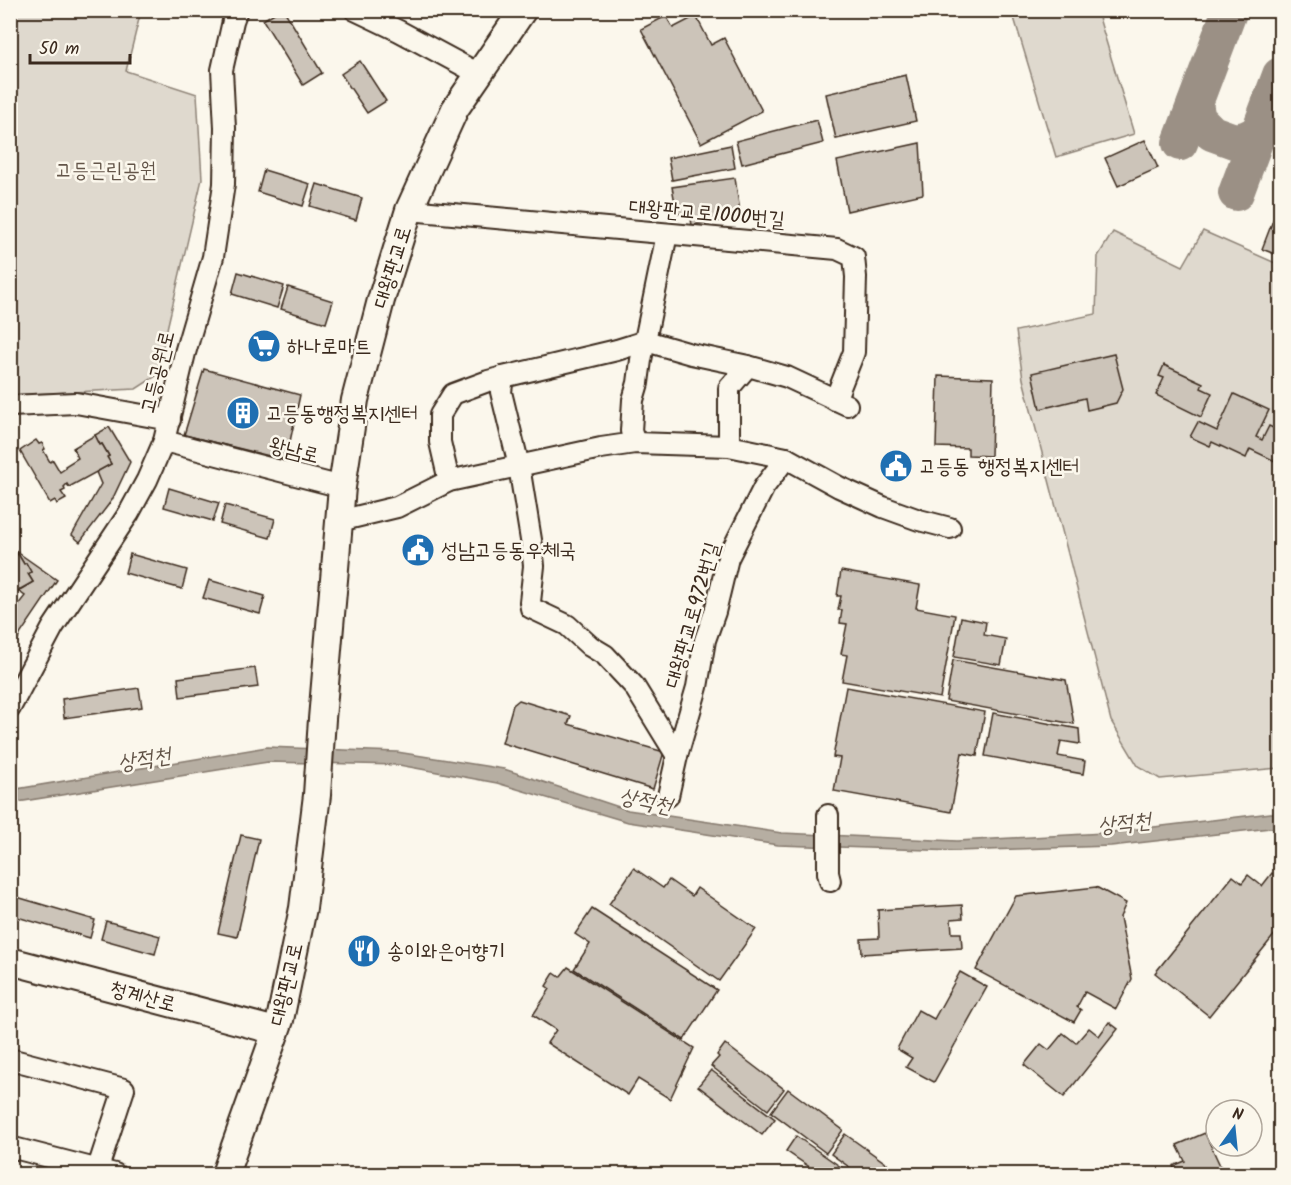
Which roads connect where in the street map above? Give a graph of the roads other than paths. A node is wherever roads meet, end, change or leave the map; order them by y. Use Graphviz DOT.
graph roads {
  1 [pos="237,10"];
  2 [pos="355,10"];
  3 [pos="524,10"];
  4 [pos="479,74"];
  5 [pos="409,210"];
  6 [pos="667,234"];
  7 [pos="646,341"];
  8 [pos="748,366"];
  9 [pos="503,377"];
  10 [pos="10,406"];
  11 [pos="170,420"];
  12 [pos="164,441"];
  13 [pos="635,443"];
  14 [pos="729,446"];
  15 [pos="786,458"];
  16 [pos="519,466"];
  17 [pos="449,481"];
  18 [pos="342,487"];
  19 [pos="339,521"];
  20 [pos="950,528"];
  21 [pos="10,708"];
  22 [pos="676,756"];
  23 [pos="668,796"];
  24 [pos="828,818"];
  25 [pos="829,877"];
  26 [pos="10,961"];
  27 [pos="276,1031"];
  28 [pos="10,1059"];
  29 [pos="10,1147"];
  30 [pos="103,1173"];
  31 [pos="225,1174"];
  1 -- 11 [label="street, 고등공원로"];
  2 -- 4 [label="street"];
  3 -- 4 [label="main road, 대왕판교로"];
  4 -- 5 [label="main road, 대왕판교로"];
  5 -- 6 [label="street, 대왕판교로1000번길"];
  5 -- 18 [label="main road, 대왕판교로"];
  6 -- 7 [label="street"];
  6 -- 8 [label="street, 대왕판교로1000번길"];
  7 -- 8 [label="street"];
  7 -- 9 [label="street"];
  7 -- 13 [label="street"];
  8 -- 14 [label="street"];
  9 -- 16 [label="street"];
  9 -- 17 [label="street"];
  10 -- 11 [label="street"];
  11 -- 12 [label="street, 고등공원로"];
  12 -- 18 [label="street, 왕남로"];
  12 -- 21 [label="street, 고등공원로"];
  13 -- 14 [label="street"];
  13 -- 16 [label="street"];
  14 -- 15 [label="street"];
  15 -- 20 [label="street"];
  15 -- 22 [label="street, 대왕판교로972번길"];
  16 -- 17 [label="street"];
  16 -- 22 [label="street"];
  17 -- 19 [label="street"];
  18 -- 19 [label="main road, 대왕판교로"];
  19 -- 27 [label="main road, 대왕판교로"];
  22 -- 23 [label="street, 대왕판교로972번길"];
  24 -- 25 [label="street"];
  26 -- 27 [label="main road, 청계산로"];
  27 -- 31 [label="main road, 대왕판교로"];
  28 -- 30 [label="street"];
  29 -- 30 [label="street"];
}
